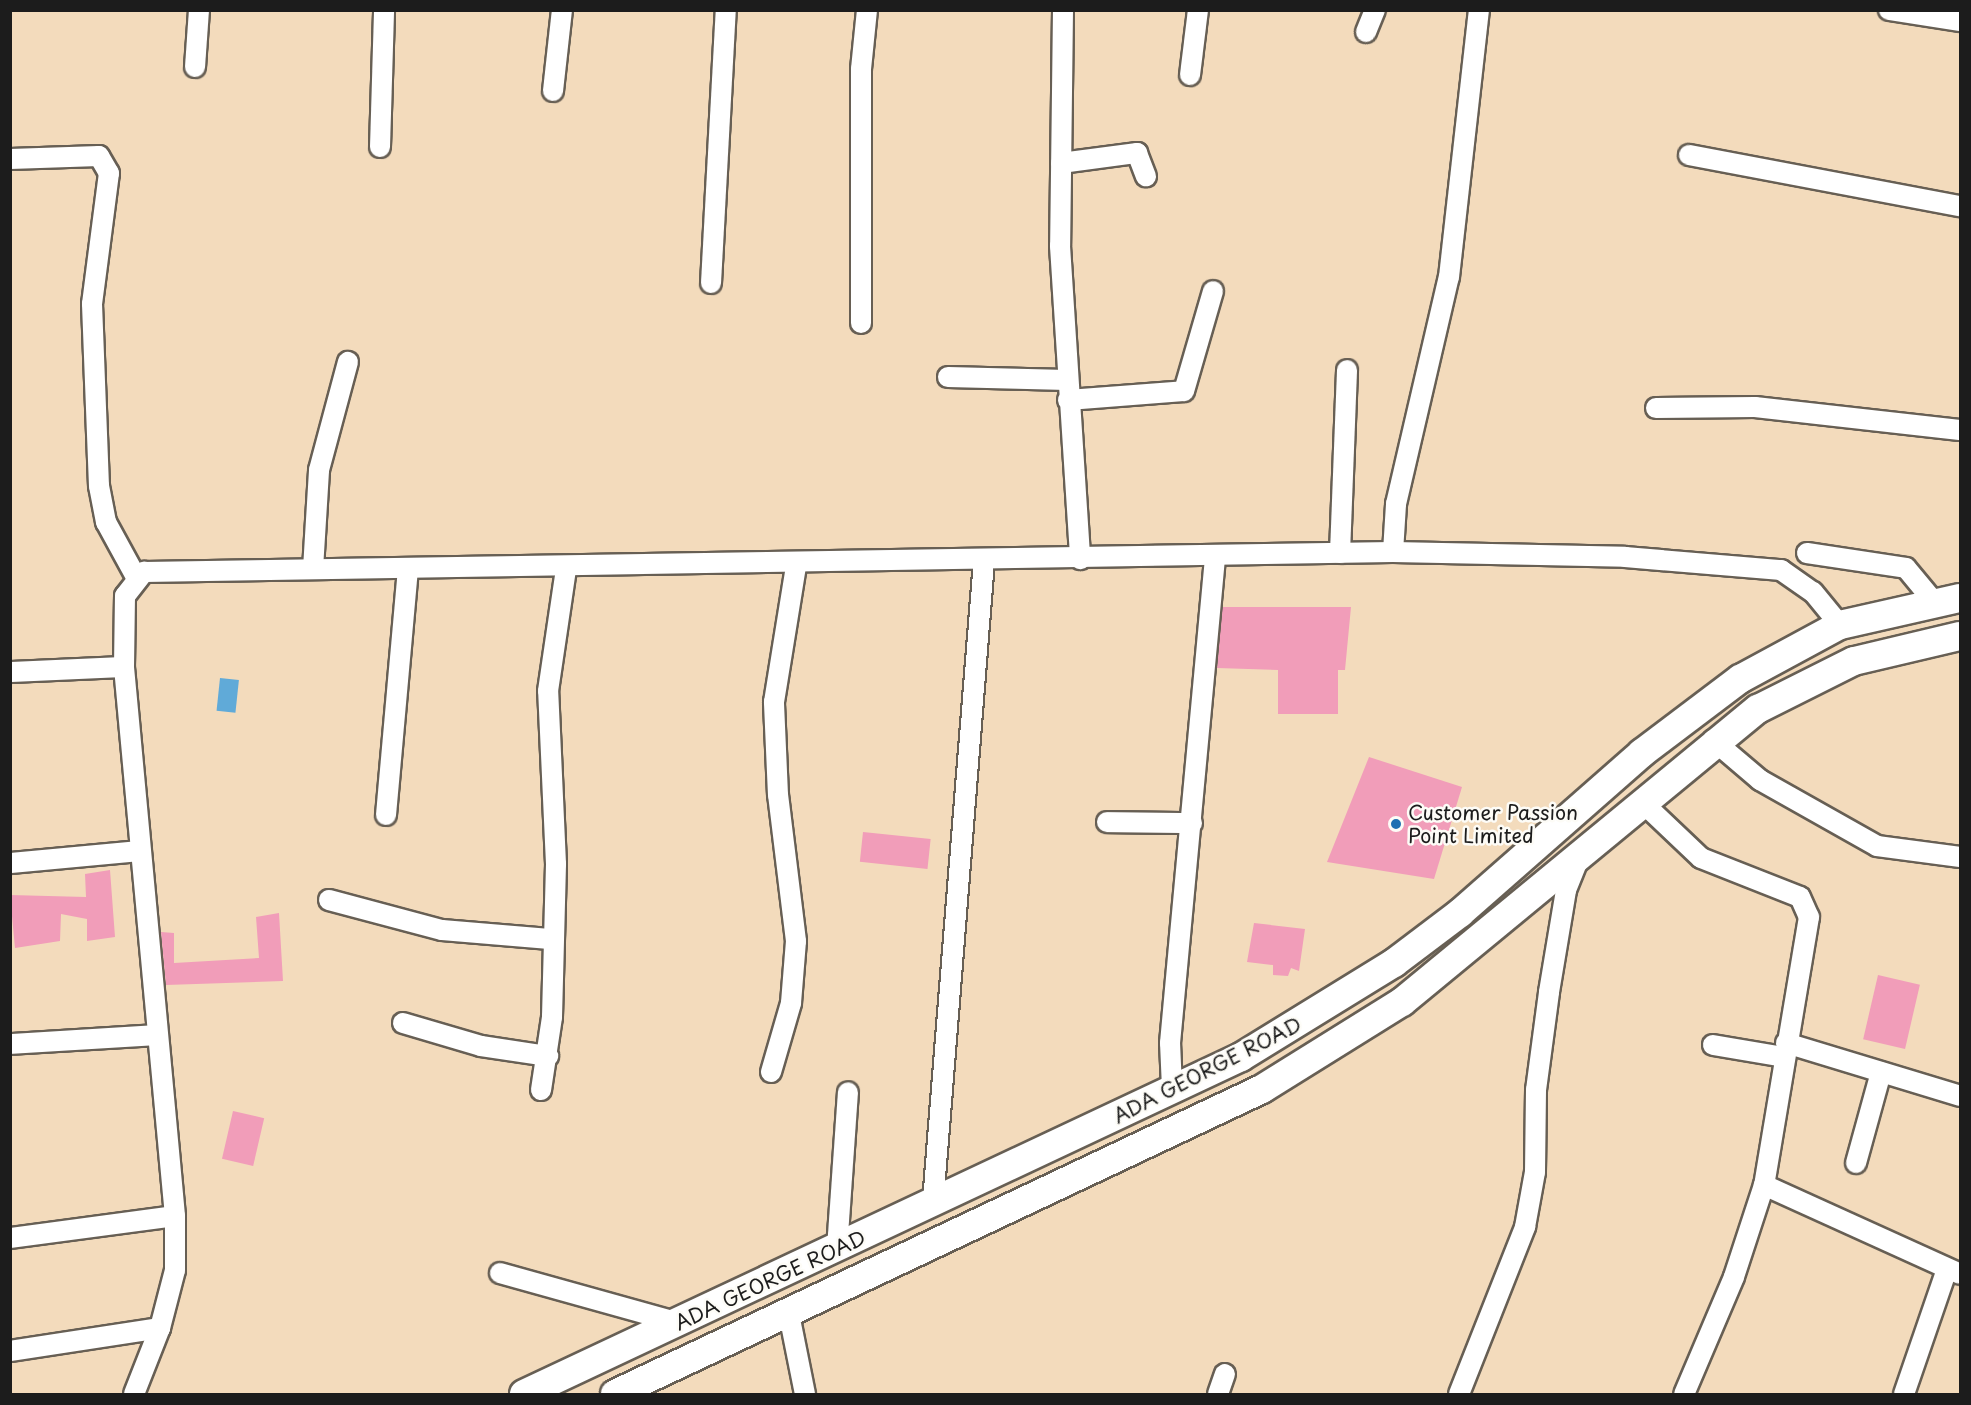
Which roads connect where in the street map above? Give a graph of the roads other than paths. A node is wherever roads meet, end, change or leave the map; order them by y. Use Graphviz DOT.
graph roads {
  1 [pos="199,10"];
  2 [pos="384,10"];
  3 [pos="562,10"];
  4 [pos="726,10"];
  5 [pos="867,10"];
  6 [pos="1063,10"];
  7 [pos="1198,10"];
  8 [pos="1375,10"];
  9 [pos="1479,10"];
  10 [pos="1889,10"];
  11 [pos="1960,21"];
  12 [pos="1366,32"];
  13 [pos="195,67"];
  14 [pos="1190,75"];
  15 [pos="553,91"];
  16 [pos="380,147"];
  17 [pos="1689,155"];
  18 [pos="10,159"];
  19 [pos="1061,163"];
  20 [pos="1146,176"];
  21 [pos="1960,206"];
  22 [pos="711,283"];
  23 [pos="1214,291"];
  24 [pos="861,323"];
  25 [pos="348,362"];
  26 [pos="1347,370"];
  27 [pos="948,377"];
  28 [pos="1067,380"];
  29 [pos="1068,400"];
  30 [pos="1656,408"];
  31 [pos="1960,430"];
  32 [pos="1393,552"];
  33 [pos="1340,553"];
  34 [pos="1807,553"];
  35 [pos="1215,555"];
  36 [pos="1080,560"];
  37 [pos="984,561"];
  38 [pos="796,566"];
  39 [pos="313,569"];
  40 [pos="408,569"];
  41 [pos="566,569"];
  42 [pos="136,577"];
  43 [pos="1948,600"];
  44 [pos="1840,625"];
  45 [pos="1960,636"];
  46 [pos="124,667"];
  47 [pos="10,672"];
  48 [pos="1713,740"];
  49 [pos="1642,801"];
  50 [pos="386,815"];
  51 [pos="1107,822"];
  52 [pos="1192,823"];
  53 [pos="140,851"];
  54 [pos="1960,857"];
  55 [pos="1577,862"];
  56 [pos="10,863"];
  57 [pos="329,900"];
  58 [pos="550,939"];
  59 [pos="403,1023"];
  60 [pos="156,1035"];
  61 [pos="10,1044"];
  62 [pos="1713,1045"];
  63 [pos="1785,1050"];
  64 [pos="548,1056"];
  65 [pos="771,1072"];
  66 [pos="1881,1072"];
  67 [pos="1172,1088"];
  68 [pos="541,1090"];
  69 [pos="848,1092"];
  70 [pos="1960,1096"];
  71 [pos="1856,1163"];
  72 [pos="1764,1185"];
  73 [pos="933,1202"];
  74 [pos="175,1216"];
  75 [pos="10,1238"];
  76 [pos="837,1249"];
  77 [pos="1954,1271"];
  78 [pos="500,1273"];
  79 [pos="788,1309"];
  80 [pos="679,1323"];
  81 [pos="160,1328"];
  82 [pos="10,1352"];
  83 [pos="1225,1374"];
  84 [pos="134,1395"];
  85 [pos="524,1395"];
  86 [pos="615,1395"];
  87 [pos="805,1395"];
  88 [pos="1218,1395"];
  89 [pos="1459,1395"];
  90 [pos="1684,1395"];
  91 [pos="1904,1395"];
  1 -- 13 [label="street"];
  2 -- 16 [label="street"];
  3 -- 15 [label="street"];
  4 -- 22 [label="street"];
  5 -- 24 [label="street"];
  6 -- 19 [label="street"];
  7 -- 14 [label="street"];
  8 -- 12 [label="street"];
  9 -- 32 [label="street"];
  10 -- 11 [label="street"];
  17 -- 21 [label="street"];
  18 -- 42 [label="street"];
  19 -- 20 [label="street"];
  19 -- 28 [label="street"];
  23 -- 29 [label="street"];
  25 -- 39 [label="street"];
  26 -- 33 [label="street"];
  27 -- 28 [label="street"];
  28 -- 29 [label="street"];
  29 -- 36 [label="street"];
  30 -- 31 [label="street"];
  32 -- 33 [label="street"];
  32 -- 44 [label="street"];
  33 -- 35 [label="street"];
  34 -- 43 [label="street"];
  35 -- 36 [label="street"];
  35 -- 52 [label="street"];
  36 -- 37 [label="street"];
  37 -- 38 [label="street"];
  37 -- 73 [label="street"];
  38 -- 41 [label="street"];
  38 -- 65 [label="street"];
  39 -- 40 [label="street"];
  39 -- 42 [label="street"];
  40 -- 41 [label="street"];
  40 -- 50 [label="street"];
  41 -- 58 [label="street"];
  42 -- 46 [label="street"];
  43 -- 44 [label="main road, ADA GEORGE ROAD"];
  44 -- 67 [label="main road, ADA GEORGE ROAD"];
  45 -- 48 [label="main road, ADA GEORGE ROAD"];
  46 -- 47 [label="street"];
  46 -- 53 [label="street"];
  48 -- 49 [label="main road, ADA GEORGE ROAD"];
  48 -- 54 [label="street"];
  49 -- 55 [label="main road, ADA GEORGE ROAD"];
  49 -- 63 [label="street"];
  51 -- 52 [label="street"];
  52 -- 67 [label="street"];
  53 -- 56 [label="street"];
  53 -- 60 [label="street"];
  55 -- 79 [label="main road, ADA GEORGE ROAD"];
  55 -- 89 [label="street"];
  57 -- 58 [label="street"];
  58 -- 64 [label="street"];
  59 -- 64 [label="street"];
  60 -- 61 [label="street"];
  60 -- 74 [label="street"];
  62 -- 63 [label="street"];
  63 -- 66 [label="street"];
  63 -- 72 [label="street"];
  64 -- 68 [label="street"];
  66 -- 70 [label="street"];
  66 -- 71 [label="street"];
  67 -- 73 [label="main road, ADA GEORGE ROAD"];
  69 -- 76 [label="street"];
  72 -- 77 [label="street"];
  72 -- 90 [label="street"];
  73 -- 76 [label="main road, ADA GEORGE ROAD"];
  74 -- 75 [label="street"];
  74 -- 81 [label="street"];
  76 -- 80 [label="main road, ADA GEORGE ROAD"];
  77 -- 91 [label="street"];
  78 -- 80 [label="street"];
  79 -- 86 [label="main road, ADA GEORGE ROAD"];
  79 -- 87 [label="street"];
  80 -- 85 [label="main road, ADA GEORGE ROAD"];
  81 -- 82 [label="street"];
  81 -- 84 [label="street"];
  83 -- 88 [label="street"];
}
